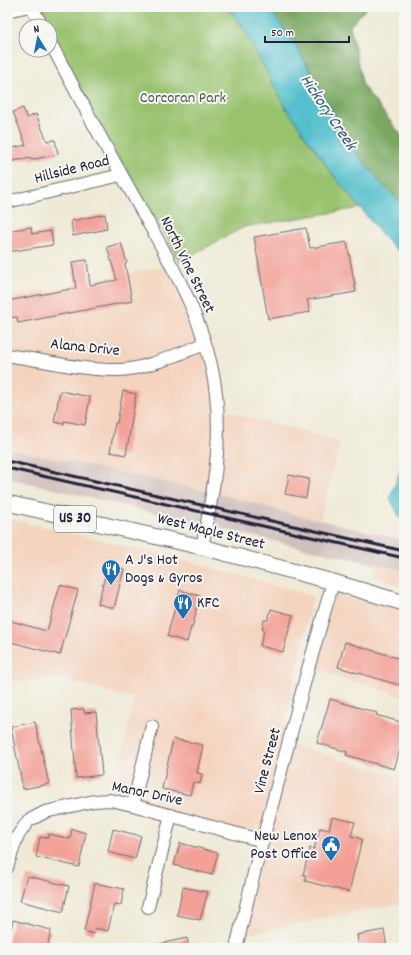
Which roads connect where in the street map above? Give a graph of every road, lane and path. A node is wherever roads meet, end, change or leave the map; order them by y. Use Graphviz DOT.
graph roads {
  1 [pos="25,7"];
  2 [pos="32,7"];
  3 [pos="7,10"];
  4 [pos="38,18"];
  5 [pos="58,57"];
  6 [pos="121,175"];
  7 [pos="7,202"];
  8 [pos="205,344"];
  9 [pos="7,355"];
  10 [pos="7,503"];
  11 [pos="202,547"];
  12 [pos="333,582"];
  13 [pos="404,603"];
  14 [pos="152,726"];
  15 [pos="133,805"];
  16 [pos="171,815"];
  17 [pos="263,840"];
  18 [pos="7,868"];
  19 [pos="148,907"];
  20 [pos="236,948"];
  1 -- 3 [label="street"];
  2 -- 4 [label="street"];
  5 -- 6 [label="street, North Vine Street"];
  6 -- 7 [label="street, Hillside Road"];
  6 -- 8 [label="street, North Vine Street"];
  8 -- 9 [label="street, Alana Drive"];
  8 -- 11 [label="street, North Vine Street"];
  10 -- 11 [label="main road, West Maple Street / US 30"];
  11 -- 12 [label="main road, West Maple Street / US 30"];
  12 -- 13 [label="main road, West Maple Street / US 30"];
  12 -- 17 [label="street, Vine Street"];
  14 -- 15 [label="street"];
  15 -- 16 [label="street, Manor Drive"];
  15 -- 18 [label="street, Manor Drive"];
  16 -- 17 [label="street, Manor Drive"];
  16 -- 19 [label="street"];
  17 -- 20 [label="street, Vine Street"];
}
